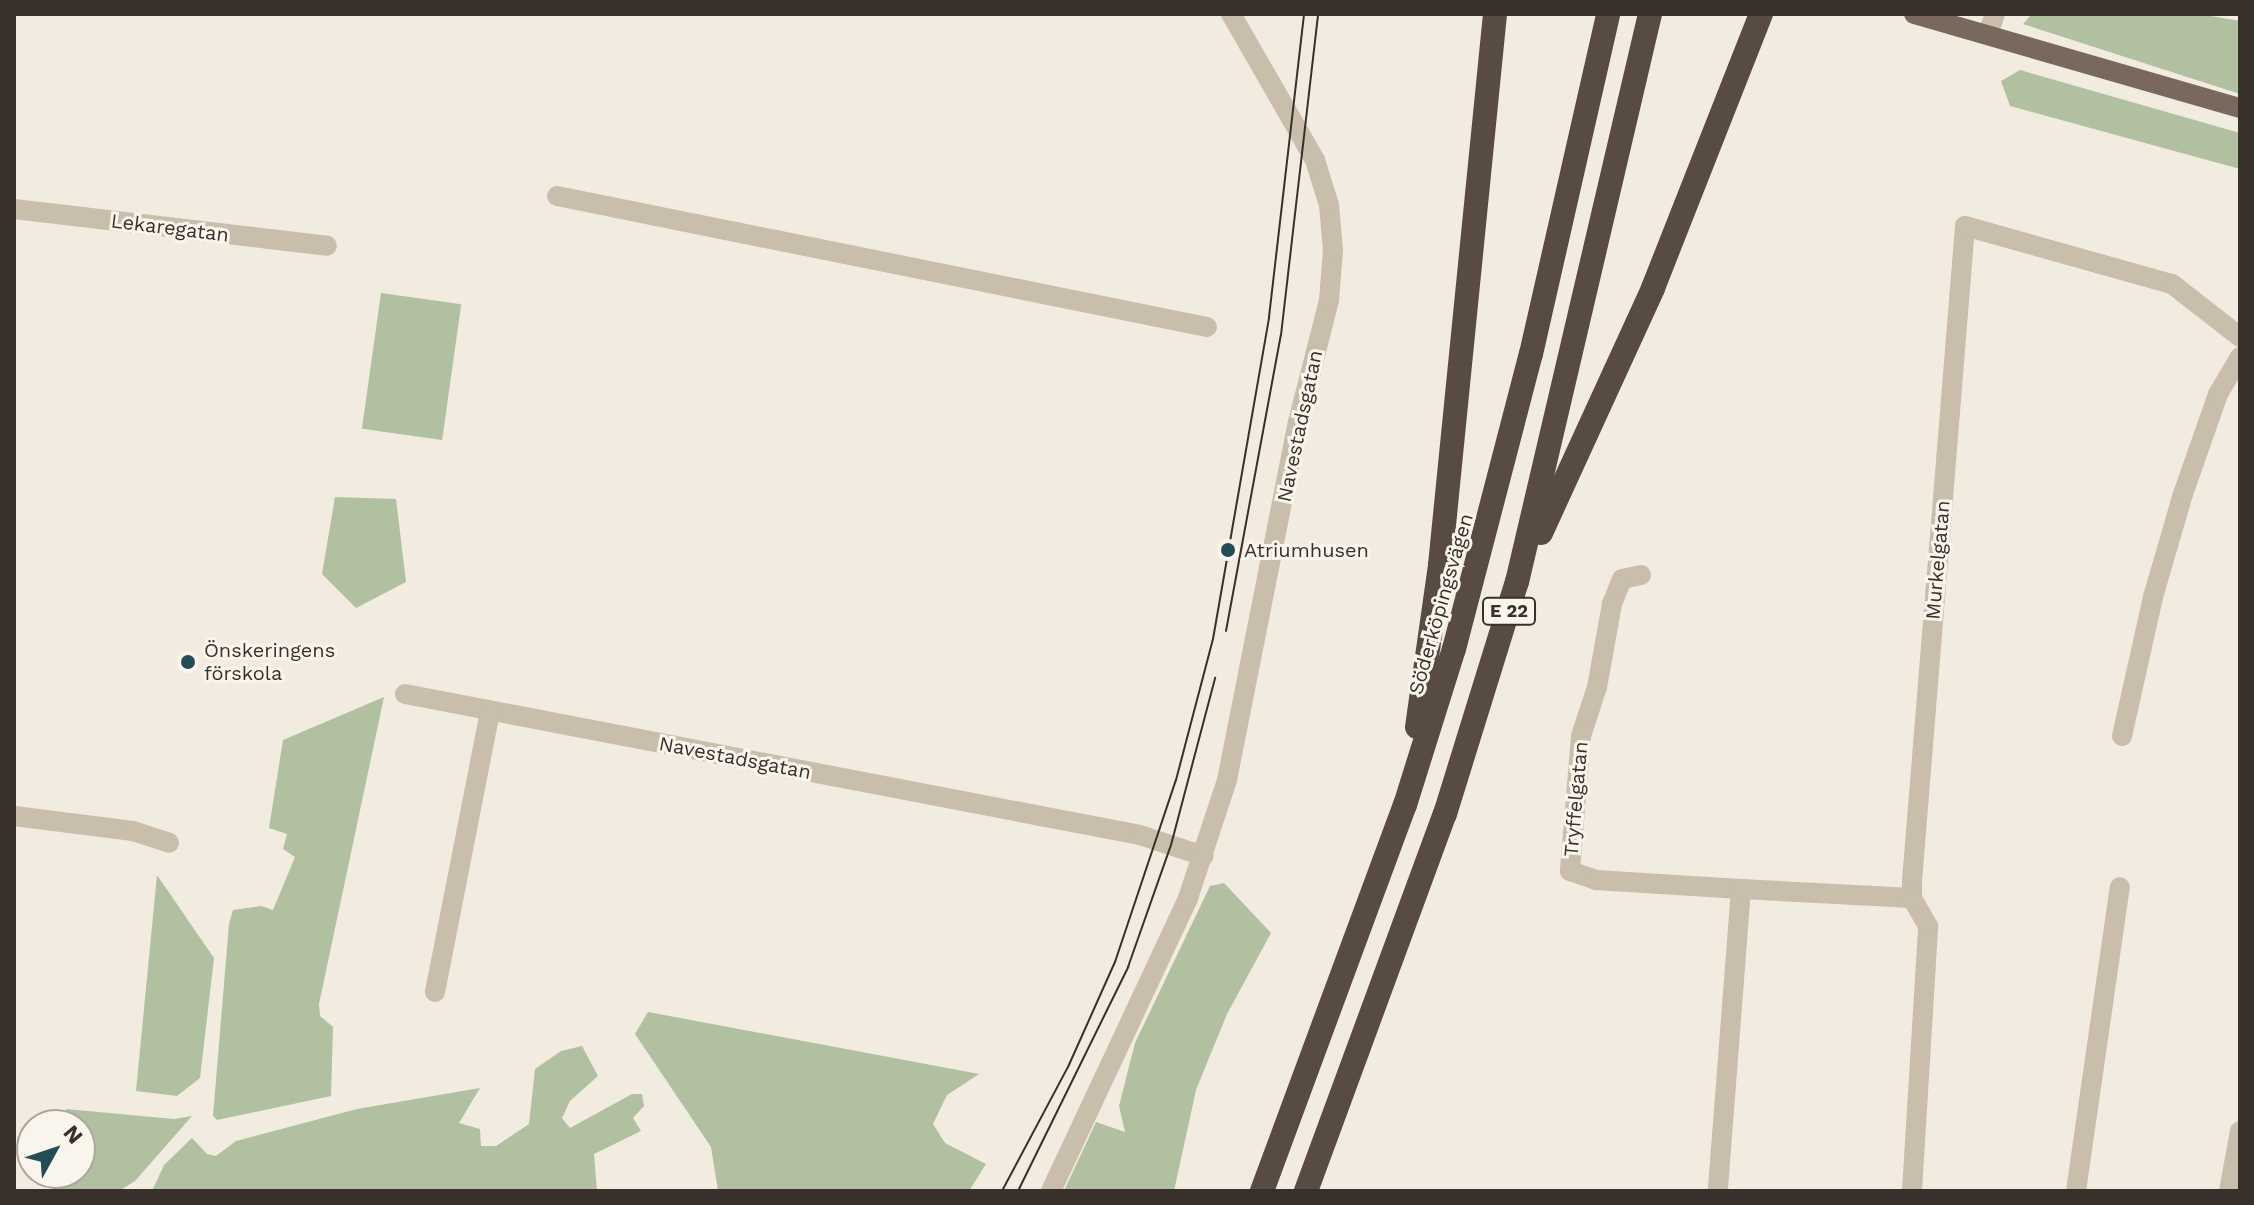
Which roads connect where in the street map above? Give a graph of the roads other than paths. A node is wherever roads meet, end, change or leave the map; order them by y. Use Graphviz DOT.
graph roads {
  1 [pos="1231,14"];
  2 [pos="1495,14"];
  3 [pos="1608,14"];
  4 [pos="1650,14"];
  5 [pos="1761,14"];
  6 [pos="1914,14"];
  7 [pos="1995,14"];
  8 [pos="1988,34"];
  9 [pos="2240,108"];
  10 [pos="557,196"];
  11 [pos="14,209"];
  12 [pos="327,246"];
  13 [pos="1207,327"];
  14 [pos="2240,337"];
  15 [pos="2240,357"];
  16 [pos="1641,575"];
  17 [pos="1517,582"];
  18 [pos="405,694"];
  19 [pos="490,711"];
  20 [pos="2122,736"];
  21 [pos="1405,805"];
  22 [pos="14,816"];
  23 [pos="169,843"];
  24 [pos="1204,856"];
  25 [pos="2120,887"];
  26 [pos="1741,889"];
  27 [pos="1912,898"];
  28 [pos="435,992"];
  29 [pos="2240,1131"];
  30 [pos="1051,1191"];
  31 [pos="1262,1191"];
  32 [pos="1306,1191"];
  33 [pos="1718,1191"];
  34 [pos="1912,1191"];
  35 [pos="2076,1191"];
  36 [pos="2229,1191"];
  1 -- 24 [label="street, Navestadsgatan"];
  2 -- 21 [label="highway"];
  3 -- 21 [label="highway, Söderköpingsvägen / E 22"];
  4 -- 17 [label="highway, E 22"];
  5 -- 17 [label="highway"];
  6 -- 8 [label="main road"];
  7 -- 8 [label="street"];
  8 -- 9 [label="main road"];
  10 -- 13 [label="street"];
  11 -- 12 [label="street, Lekaregatan"];
  14 -- 27 [label="street, Murkelgatan"];
  15 -- 20 [label="street"];
  16 -- 26 [label="street, Tryffelgatan"];
  17 -- 32 [label="highway, E 22"];
  18 -- 19 [label="street, Navestadsgatan"];
  19 -- 24 [label="street, Navestadsgatan"];
  19 -- 28 [label="street"];
  21 -- 31 [label="highway, Söderköpingsvägen / E 22"];
  22 -- 23 [label="street"];
  24 -- 30 [label="street, Navestadsgatan"];
  25 -- 35 [label="street"];
  26 -- 27 [label="street, Tryffelgatan"];
  26 -- 33 [label="street"];
  27 -- 34 [label="street, Murkelgatan"];
  29 -- 36 [label="street"];
}
